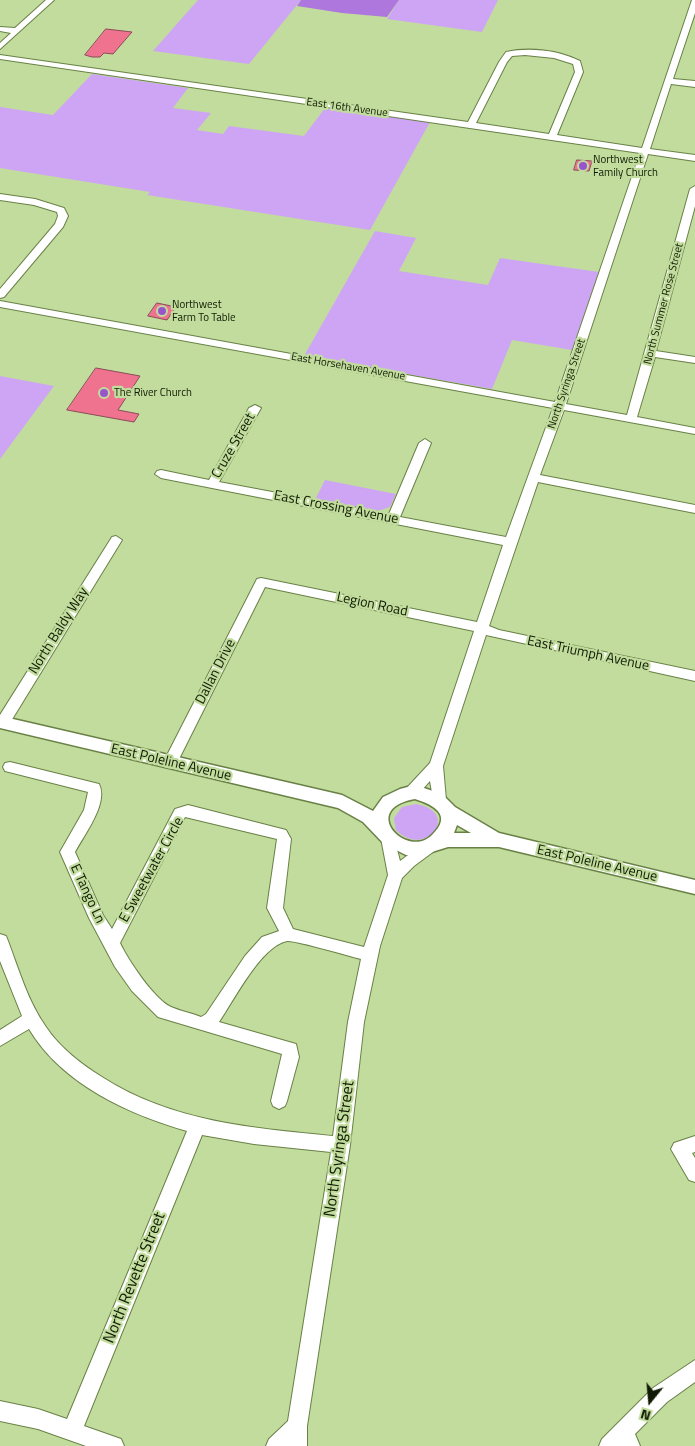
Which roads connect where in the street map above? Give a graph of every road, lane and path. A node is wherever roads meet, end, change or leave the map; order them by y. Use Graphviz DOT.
graph roads {
  1 [pos="50,0"];
  2 [pos="695,1"];
  3 [pos="0,29"];
  4 [pos="17,31"];
  5 [pos="0,47"];
  6 [pos="0,57"];
  7 [pos="668,81"];
  8 [pos="695,84"];
  9 [pos="470,126"];
  10 [pos="552,138"];
  11 [pos="646,151"];
  12 [pos="695,158"];
  13 [pos="695,189"];
  14 [pos="0,197"];
  15 [pos="0,295"];
  16 [pos="0,304"];
  17 [pos="652,353"];
  18 [pos="695,360"];
  19 [pos="560,405"];
  20 [pos="255,408"];
  21 [pos="631,419"];
  22 [pos="695,431"];
  23 [pos="425,444"];
  24 [pos="161,474"];
  25 [pos="534,478"];
  26 [pos="212,484"];
  27 [pos="695,508"];
  28 [pos="393,519"];
  29 [pos="116,540"];
  30 [pos="510,542"];
  31 [pos="261,582"];
  32 [pos="482,628"];
  33 [pos="695,676"];
  34 [pos="1,722"];
  35 [pos="170,763"];
  36 [pos="436,766"];
  37 [pos="10,767"];
  38 [pos="404,794"];
  39 [pos="342,802"];
  40 [pos="444,806"];
  41 [pos="385,834"];
  42 [pos="499,840"];
  43 [pos="434,844"];
  44 [pos="396,875"];
  45 [pos="695,888"];
  46 [pos="288,934"];
  47 [pos="0,941"];
  48 [pos="112,943"];
  49 [pos="370,955"];
  50 [pos="32,1019"];
  51 [pos="202,1024"];
  52 [pos="0,1039"];
  53 [pos="279,1101"];
  54 [pos="198,1125"];
  55 [pos="695,1144"];
  56 [pos="342,1145"];
  57 [pos="695,1174"];
  58 [pos="695,1370"];
  59 [pos="0,1411"];
  60 [pos="297,1426"];
  61 [pos="72,1431"];
  62 [pos="626,1439"];
  63 [pos="114,1446"];
  64 [pos="276,1446"];
  65 [pos="297,1446"];
  66 [pos="609,1446"];
  1 -- 4 [label="street"];
  2 -- 7 [label="street, North Syringa Street"];
  3 -- 4 [label="street"];
  4 -- 5 [label="street"];
  6 -- 9 [label="street, East 16th Avenue"];
  7 -- 8 [label="street"];
  7 -- 11 [label="street, North Syringa Street"];
  9 -- 10 [label="street, East 16th Avenue"];
  9 -- 10 [label="street"];
  10 -- 11 [label="street, East 16th Avenue"];
  11 -- 12 [label="street, East 16th Avenue"];
  11 -- 19 [label="street, North Syringa Street"];
  13 -- 17 [label="street, North Summer Rose Street"];
  14 -- 15 [label="street"];
  16 -- 19 [label="street, East Horsehaven Avenue"];
  17 -- 18 [label="street"];
  17 -- 21 [label="street, North Summer Rose Street"];
  19 -- 21 [label="street, East Horsehaven Avenue"];
  19 -- 25 [label="street, North Syringa Street"];
  20 -- 26 [label="street, Cruze Street"];
  21 -- 22 [label="street, East Horsehaven Avenue"];
  23 -- 28 [label="street"];
  24 -- 26 [label="street, East Crossing Avenue"];
  25 -- 27 [label="street"];
  25 -- 30 [label="street, North Syringa Street"];
  26 -- 28 [label="street, East Crossing Avenue"];
  28 -- 30 [label="street, East Crossing Avenue"];
  29 -- 34 [label="street, North Baldy Way"];
  30 -- 32 [label="street, North Syringa Street"];
  31 -- 32 [label="street, Legion Road"];
  31 -- 35 [label="street, Dallan Drive"];
  32 -- 33 [label="street, East Triumph Avenue"];
  32 -- 36 [label="street, North Syringa Street"];
  34 -- 35 [label="main road, East Poleline Avenue"];
  35 -- 39 [label="main road, East Poleline Avenue"];
  36 -- 38 [label="street, North Syringa Street"];
  36 -- 40 [label="street, North Syringa Street"];
  37 -- 48 [label="street, E Tango Ln"];
  38 -- 39 [label="main road, East Poleline Avenue"];
  38 -- 40 [label="main road"];
  38 -- 41 [label="main road"];
  39 -- 41 [label="main road, East Poleline Avenue"];
  40 -- 42 [label="main road, East Poleline Avenue"];
  40 -- 43 [label="main road"];
  41 -- 43 [label="main road"];
  41 -- 44 [label="street"];
  42 -- 43 [label="main road, East Poleline Avenue"];
  42 -- 45 [label="main road, East Poleline Avenue"];
  43 -- 44 [label="street, North Syringa Street"];
  44 -- 49 [label="street, North Syringa Street"];
  46 -- 48 [label="street, E Sweetwater Circle"];
  46 -- 49 [label="street"];
  46 -- 51 [label="street"];
  47 -- 50 [label="street"];
  48 -- 51 [label="street"];
  49 -- 56 [label="street, North Syringa Street"];
  50 -- 52 [label="street"];
  50 -- 54 [label="street"];
  51 -- 53 [label="street"];
  54 -- 56 [label="street"];
  54 -- 61 [label="street, North Revette Street"];
  55 -- 57 [label="street"];
  56 -- 60 [label="street, North Syringa Street"];
  58 -- 62 [label="street"];
  59 -- 61 [label="street"];
  60 -- 64 [label="street"];
  60 -- 65 [label="street, North Syringa Street"];
  61 -- 63 [label="street"];
  62 -- 66 [label="street"];
}
